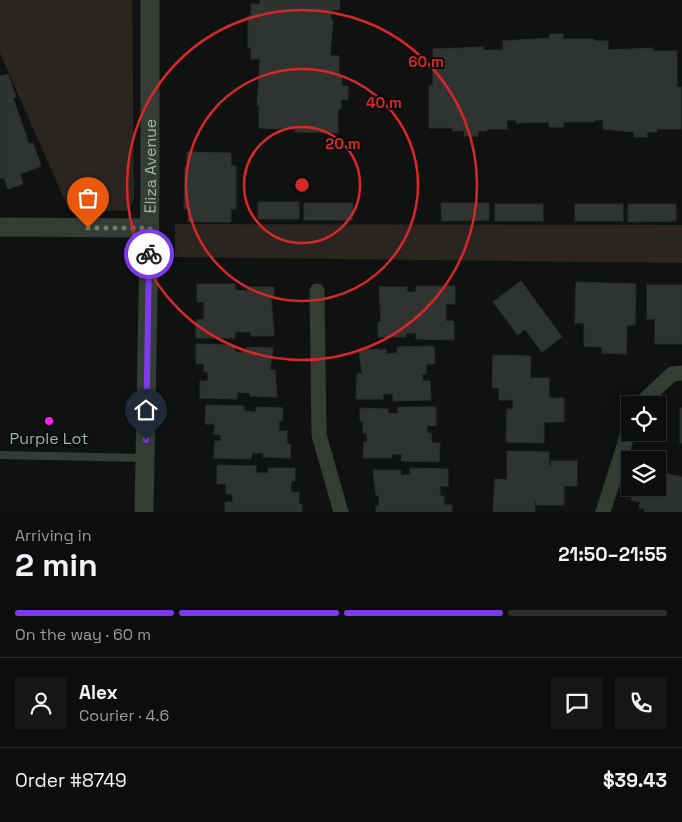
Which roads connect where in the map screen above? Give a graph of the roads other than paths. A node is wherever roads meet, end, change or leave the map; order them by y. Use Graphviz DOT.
graph roads {
  1 [pos="150,0"];
  2 [pos="0,227"];
  3 [pos="150,228"];
  4 [pos="317,291"];
  5 [pos="682,373"];
  6 [pos="649,396"];
  7 [pos="626,441"];
  8 [pos="0,455"];
  9 [pos="146,458"];
  10 [pos="144,512"];
  11 [pos="341,512"];
  12 [pos="603,512"];
  1 -- 3 [label="street, Eliza Avenue"];
  2 -- 3 [label="street"];
  3 -- 9 [label="street, Eliza Avenue"];
  4 -- 11 [label="street"];
  5 -- 6 [label="street"];
  7 -- 12 [label="street"];
  8 -- 9 [label="lane"];
  9 -- 10 [label="street, Eliza Avenue"];
}
